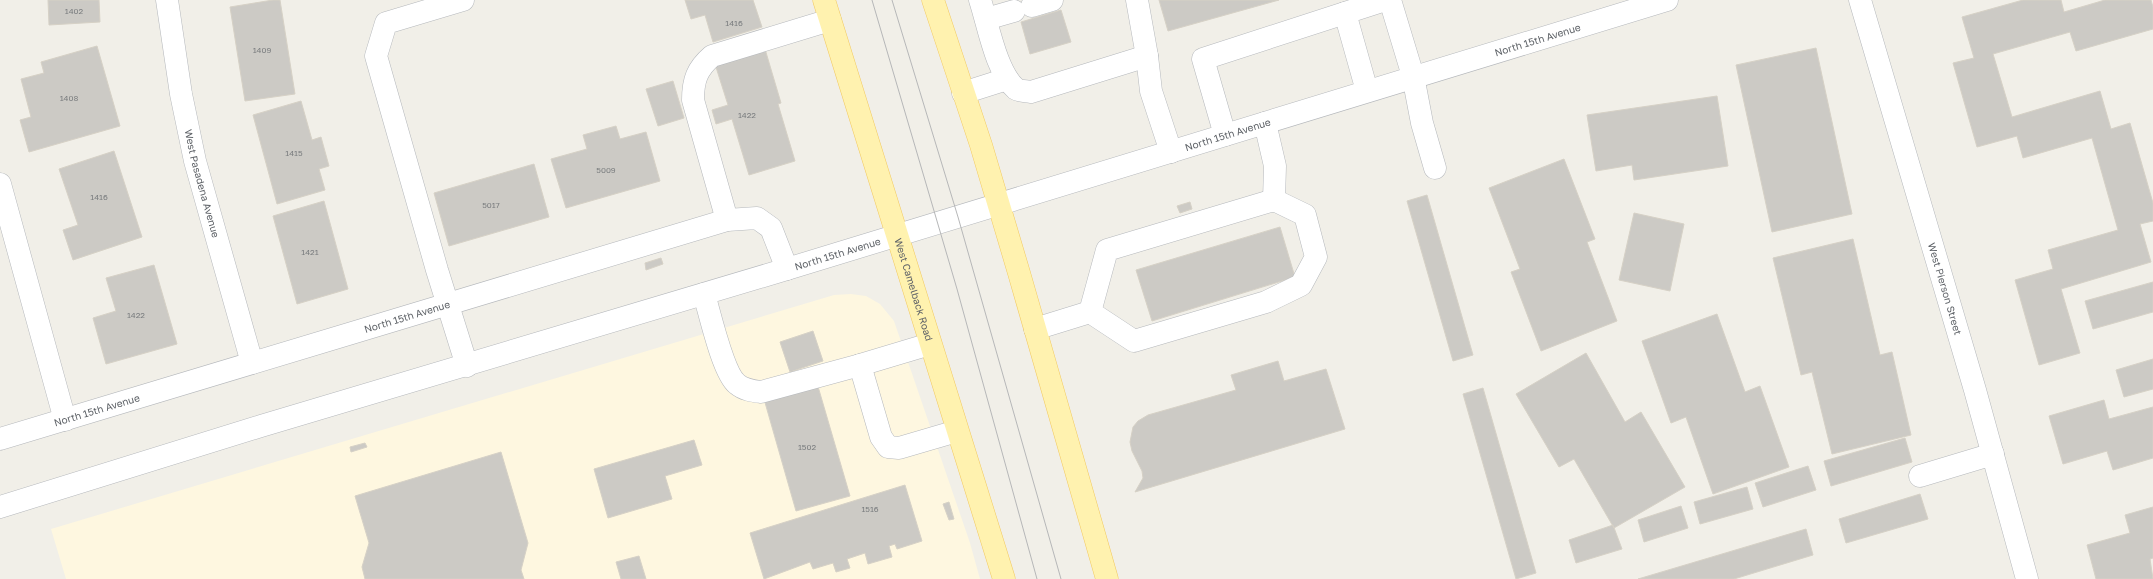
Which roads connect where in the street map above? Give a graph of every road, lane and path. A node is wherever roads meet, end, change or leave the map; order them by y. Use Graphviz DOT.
graph roads {
  1 [pos="167,0"];
  2 [pos="463,0"];
  3 [pos="1137,0"];
  4 [pos="1385,0"];
  5 [pos="1390,0"];
  6 [pos="1668,0"];
  7 [pos="1860,0"];
  8 [pos="935,1"];
  9 [pos="1032,6"];
  10 [pos="1624,6"];
  11 [pos="827,10"];
  12 [pos="983,10"];
  13 [pos="1345,13"];
  14 [pos="1147,56"];
  15 [pos="1413,76"];
  16 [pos="1007,79"];
  17 [pos="1367,91"];
  18 [pos="963,93"];
  19 [pos="1265,123"];
  20 [pos="1225,135"];
  21 [pos="1171,152"];
  22 [pos="1433,160"];
  23 [pos="0,184"];
  24 [pos="1274,200"];
  25 [pos="998,205"];
  26 [pos="727,220"];
  27 [pos="896,235"];
  28 [pos="787,269"];
  29 [pos="704,294"];
  30 [pos="448,305"];
  31 [pos="1090,312"];
  32 [pos="1035,329"];
  33 [pos="930,344"];
  34 [pos="252,363"];
  35 [pos="860,365"];
  36 [pos="467,366"];
  37 [pos="65,420"];
  38 [pos="957,431"];
  39 [pos="0,439"];
  40 [pos="1993,454"];
  41 [pos="1920,476"];
  42 [pos="0,507"];
  43 [pos="1004,579"];
  44 [pos="1106,579"];
  45 [pos="2027,579"];
  1 -- 34 [label="street, West Pasadena Avenue"];
  2 -- 30 [label="street"];
  3 -- 14 [label="street"];
  4 -- 13 [label="street"];
  5 -- 15 [label="street"];
  6 -- 10 [label="street, North 15th Avenue"];
  7 -- 40 [label="street, West Pierson Street"];
  8 -- 18 [label="main road"];
  9 -- 12 [label="street"];
  10 -- 15 [label="street, North 15th Avenue"];
  11 -- 26 [label="street"];
  11 -- 27 [label="main road, West Camelback Road"];
  12 -- 16 [label="street"];
  13 -- 17 [label="street"];
  13 -- 20 [label="street"];
  14 -- 16 [label="street"];
  14 -- 21 [label="street"];
  15 -- 17 [label="street, North 15th Avenue"];
  15 -- 22 [label="street"];
  16 -- 18 [label="street"];
  17 -- 19 [label="street, North 15th Avenue"];
  18 -- 25 [label="main road"];
  19 -- 20 [label="street, North 15th Avenue"];
  19 -- 24 [label="street"];
  20 -- 21 [label="street, North 15th Avenue"];
  21 -- 25 [label="street, North 15th Avenue"];
  23 -- 37 [label="street"];
  24 -- 31 [label="street"];
  24 -- 31 [label="street"];
  25 -- 27 [label="street, North 15th Avenue"];
  25 -- 32 [label="main road"];
  26 -- 28 [label="street, North 15th Avenue"];
  26 -- 30 [label="street, North 15th Avenue"];
  27 -- 28 [label="street, North 15th Avenue"];
  27 -- 33 [label="main road, West Camelback Road"];
  28 -- 29 [label="street, North 15th Avenue"];
  29 -- 35 [label="street"];
  29 -- 36 [label="street, North 15th Avenue"];
  30 -- 34 [label="street, North 15th Avenue"];
  30 -- 36 [label="street"];
  31 -- 32 [label="street"];
  32 -- 44 [label="main road"];
  33 -- 35 [label="street"];
  33 -- 38 [label="main road, West Camelback Road"];
  34 -- 37 [label="street, North 15th Avenue"];
  35 -- 38 [label="street"];
  36 -- 42 [label="street, North 15th Avenue"];
  37 -- 39 [label="street, North 15th Avenue"];
  38 -- 43 [label="main road, West Camelback Road"];
  40 -- 41 [label="street"];
  40 -- 45 [label="street, West Pierson Street"];
}
